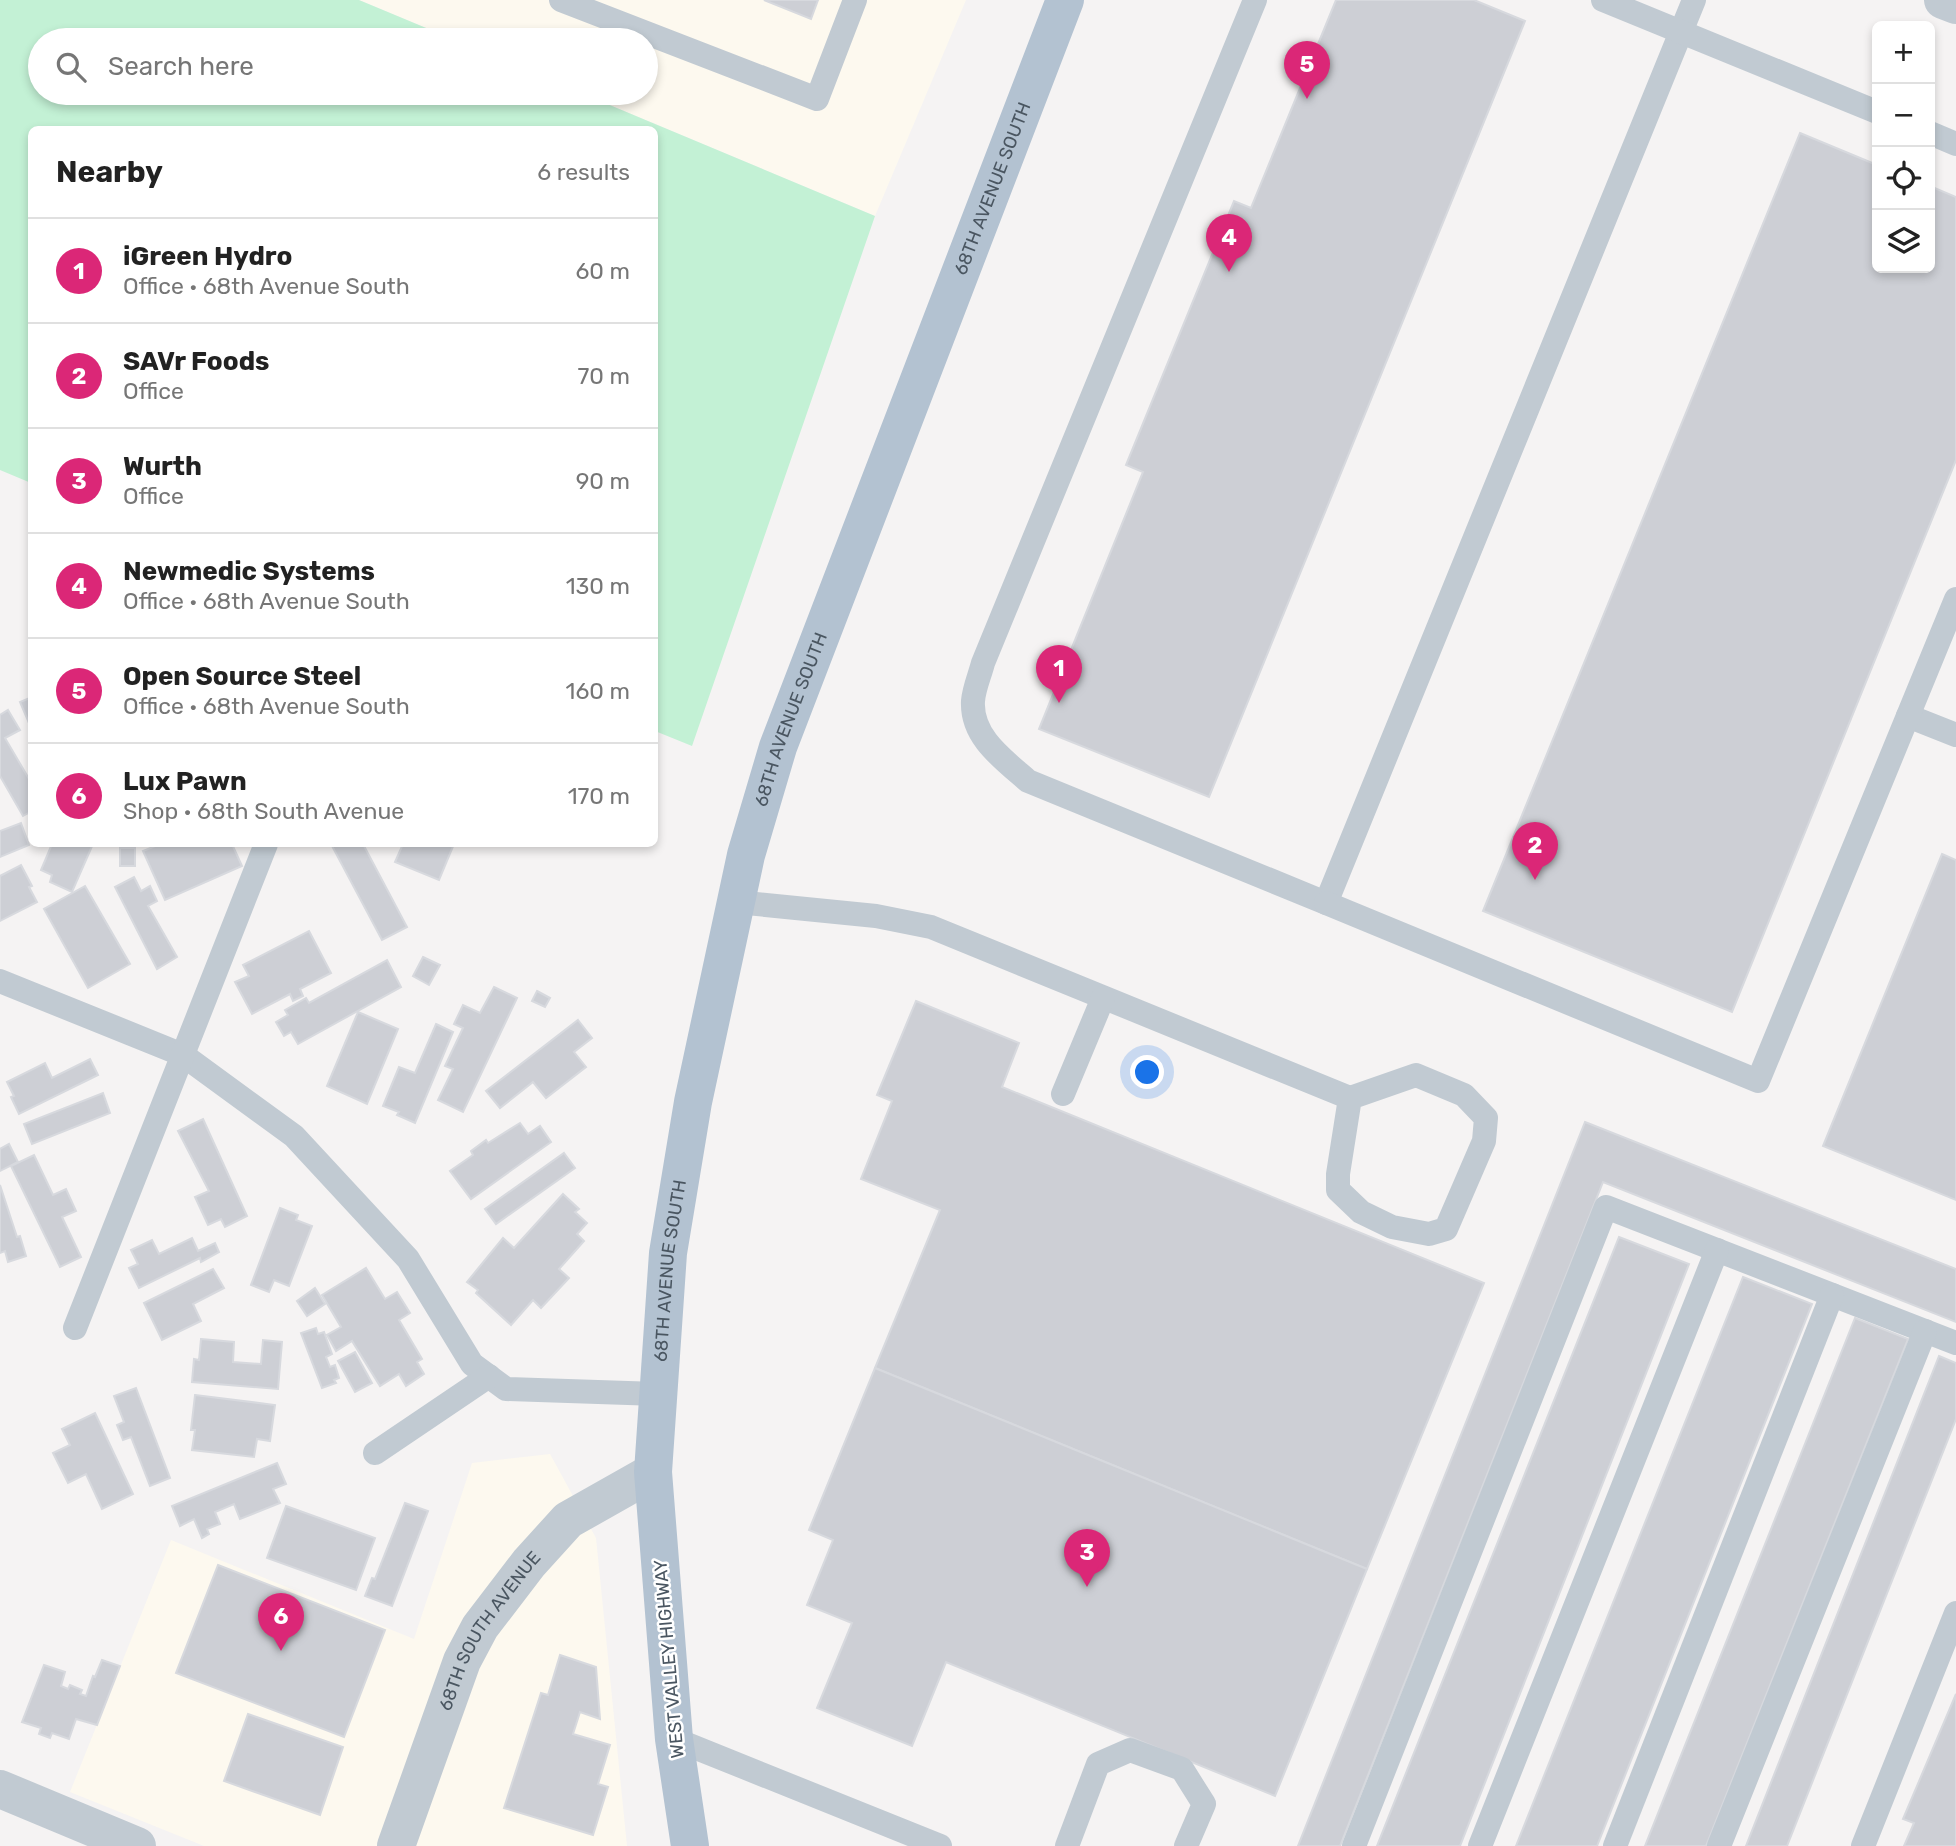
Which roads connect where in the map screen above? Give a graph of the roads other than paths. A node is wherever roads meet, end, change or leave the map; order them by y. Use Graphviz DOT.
graph roads {
  1 [pos="561,0"];
  2 [pos="855,0"];
  3 [pos="1065,0"];
  4 [pos="1255,0"];
  5 [pos="1603,0"];
  6 [pos="1694,0"];
  7 [pos="1943,0"];
  8 [pos="1956,5"];
  9 [pos="633,28"];
  10 [pos="1681,32"];
  11 [pos="658,38"];
  12 [pos="1872,110"];
  13 [pos="1935,135"];
  14 [pos="1956,144"];
  15 [pos="1956,599"];
  16 [pos="1908,716"];
  17 [pos="1956,736"];
  18 [pos="265,847"];
  19 [pos="736,902"];
  20 [pos="1326,903"];
  21 [pos="0,981"];
  22 [pos="1103,998"];
  23 [pos="183,1055"];
  24 [pos="1063,1094"];
  25 [pos="1350,1098"];
  26 [pos="1717,1250"];
  27 [pos="1832,1295"];
  28 [pos="75,1328"];
  29 [pos="1925,1331"];
  30 [pos="1956,1343"];
  31 [pos="489,1376"];
  32 [pos="658,1394"];
  33 [pos="374,1453"];
  34 [pos="653,1472"];
  35 [pos="1956,1613"];
  36 [pos="674,1739"];
  37 [pos="0,1789"];
  38 [pos="136,1846"];
  39 [pos="396,1846"];
  40 [pos="690,1846"];
  41 [pos="940,1846"];
  42 [pos="1067,1846"];
  43 [pos="1186,1846"];
  44 [pos="1354,1846"];
  45 [pos="1480,1846"];
  46 [pos="1615,1846"];
  47 [pos="1719,1846"];
  48 [pos="1863,1846"];
  1 -- 9 [label="lane"];
  2 -- 11 [label="lane"];
  3 -- 19 [label="main road, 68TH AVENUE SOUTH"];
  4 -- 20 [label="lane"];
  5 -- 10 [label="lane"];
  6 -- 10 [label="lane"];
  7 -- 8 [label="street"];
  10 -- 12 [label="lane"];
  10 -- 20 [label="lane"];
  13 -- 14 [label="lane"];
  15 -- 16 [label="lane"];
  16 -- 17 [label="lane"];
  16 -- 20 [label="lane"];
  18 -- 23 [label="lane"];
  19 -- 22 [label="lane"];
  19 -- 32 [label="main road, 68TH AVENUE SOUTH"];
  21 -- 23 [label="lane"];
  22 -- 24 [label="lane"];
  22 -- 25 [label="lane"];
  23 -- 28 [label="lane"];
  23 -- 31 [label="lane"];
  25 -- 25 [label="lane"];
  26 -- 27 [label="lane"];
  26 -- 44 [label="lane"];
  26 -- 45 [label="lane"];
  27 -- 29 [label="lane"];
  27 -- 46 [label="lane"];
  29 -- 30 [label="lane"];
  29 -- 47 [label="lane"];
  31 -- 32 [label="lane"];
  31 -- 33 [label="lane"];
  32 -- 34 [label="main road, 68TH AVENUE SOUTH"];
  34 -- 36 [label="main road, WEST VALLEY HIGHWAY"];
  34 -- 39 [label="street, 68TH SOUTH AVENUE"];
  35 -- 48 [label="lane"];
  36 -- 40 [label="main road, WEST VALLEY HIGHWAY"];
  36 -- 41 [label="lane"];
  37 -- 38 [label="street"];
  42 -- 43 [label="lane"];
}
